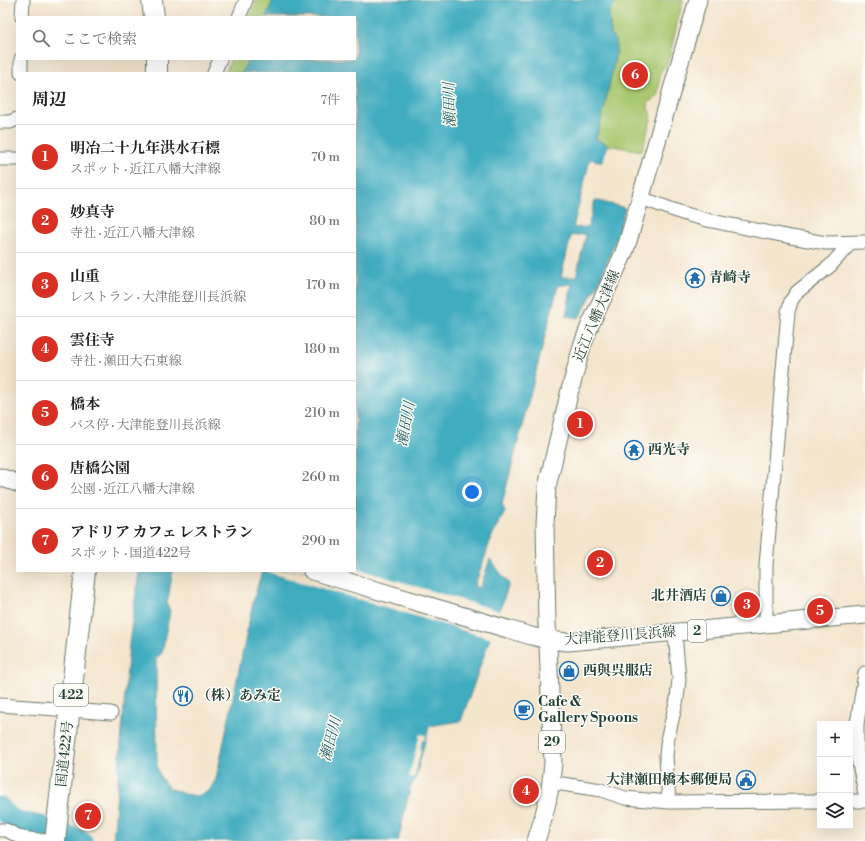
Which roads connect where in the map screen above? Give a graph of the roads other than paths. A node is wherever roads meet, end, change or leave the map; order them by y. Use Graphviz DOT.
graph roads {
  1 [pos="23,0"];
  2 [pos="152,0"];
  3 [pos="246,0"];
  4 [pos="698,0"];
  5 [pos="22,16"];
  6 [pos="154,16"];
  7 [pos="239,16"];
  8 [pos="21,60"];
  9 [pos="157,60"];
  10 [pos="220,60"];
  11 [pos="21,72"];
  12 [pos="157,72"];
  13 [pos="214,72"];
  14 [pos="16,119"];
  15 [pos="0,122"];
  16 [pos="0,158"];
  17 [pos="16,159"];
  18 [pos="641,198"];
  19 [pos="865,242"];
  20 [pos="848,243"];
  21 [pos="0,477"];
  22 [pos="16,482"];
  23 [pos="85,572"];
  24 [pos="315,572"];
  25 [pos="865,615"];
  26 [pos="766,624"];
  27 [pos="675,633"];
  28 [pos="548,640"];
  29 [pos="865,672"];
  30 [pos="0,705"];
  31 [pos="69,711"];
  32 [pos="111,713"];
  33 [pos="552,784"];
  34 [pos="865,794"];
  35 [pos="817,801"];
  36 [pos="853,801"];
  37 [pos="865,801"];
  38 [pos="669,802"];
  39 [pos="0,830"];
  40 [pos="52,841"];
  41 [pos="536,841"];
  1 -- 5 [label="street"];
  2 -- 6 [label="highway"];
  3 -- 7 [label="street"];
  4 -- 18 [label="main road, 近江八幡大津線"];
  8 -- 11 [label="street"];
  9 -- 12 [label="highway"];
  10 -- 13 [label="street"];
  14 -- 15 [label="street"];
  16 -- 17 [label="street"];
  18 -- 20 [label="street"];
  18 -- 28 [label="main road, 近江八幡大津線"];
  19 -- 20 [label="street"];
  20 -- 26 [label="street"];
  21 -- 22 [label="main road"];
  23 -- 31 [label="highway, 国道422号 / 422"];
  24 -- 28 [label="main road, 大津能登川長浜線 / 2"];
  25 -- 26 [label="main road, 大津能登川長浜線 / 2"];
  26 -- 27 [label="main road, 大津能登川長浜線 / 2"];
  27 -- 28 [label="main road, 大津能登川長浜線 / 2"];
  27 -- 38 [label="street"];
  28 -- 33 [label="main road, 29"];
  29 -- 34 [label="street"];
  30 -- 31 [label="street"];
  31 -- 32 [label="street"];
  31 -- 40 [label="highway, 国道422号 / 422"];
  33 -- 38 [label="street"];
  33 -- 41 [label="main road, 29"];
  35 -- 38 [label="street"];
  36 -- 37 [label="street"];
  39 -- 40 [label="street"];
}
